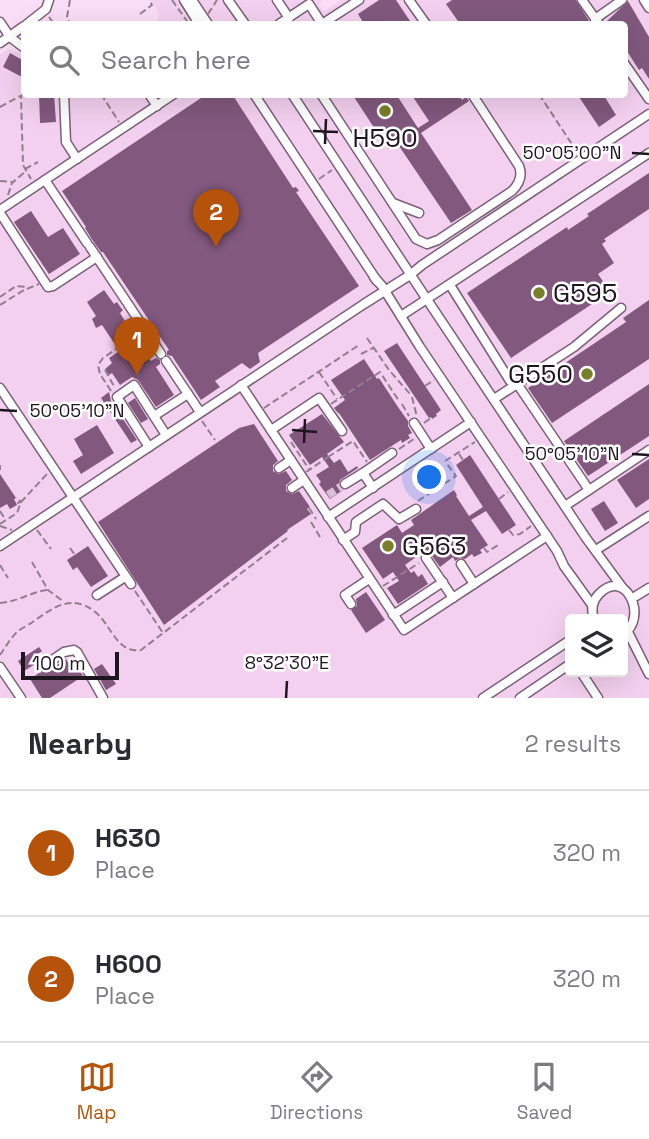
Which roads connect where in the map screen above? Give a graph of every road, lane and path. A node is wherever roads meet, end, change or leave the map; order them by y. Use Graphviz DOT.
graph roads {
  1 [pos="49,0"];
  2 [pos="70,0"];
  3 [pos="149,0"];
  4 [pos="172,0"];
  5 [pos="182,0"];
  6 [pos="192,0"];
  7 [pos="217,0"];
  8 [pos="228,0"];
  9 [pos="277,0"];
  10 [pos="359,0"];
  11 [pos="410,0"];
  12 [pos="582,0"];
  13 [pos="622,0"];
  14 [pos="644,0"];
  15 [pos="307,2"];
  16 [pos="346,4"];
  17 [pos="649,8"];
  18 [pos="44,11"];
  19 [pos="139,14"];
  20 [pos="289,18"];
  21 [pos="31,21"];
  22 [pos="52,21"];
  23 [pos="69,21"];
  24 [pos="189,21"];
  25 [pos="189,21"];
  26 [pos="202,21"];
  27 [pos="202,21"];
  28 [pos="204,21"];
  29 [pos="242,21"];
  30 [pos="284,21"];
  31 [pos="320,21"];
  32 [pos="326,21"];
  33 [pos="424,21"];
  34 [pos="596,21"];
  35 [pos="598,21"];
  36 [pos="0,22"];
  37 [pos="21,29"];
  38 [pos="10,37"];
  39 [pos="0,43"];
  40 [pos="21,45"];
  41 [pos="628,67"];
  42 [pos="21,96"];
  43 [pos="21,98"];
  44 [pos="64,98"];
  45 [pos="104,98"];
  46 [pos="152,98"];
  47 [pos="168,98"];
  48 [pos="257,98"];
  49 [pos="295,98"];
  50 [pos="324,98"];
  51 [pos="475,98"];
  52 [pos="542,98"];
  53 [pos="649,99"];
  54 [pos="157,106"];
  55 [pos="0,107"];
  56 [pos="649,114"];
  57 [pos="123,128"];
  58 [pos="649,153"];
  59 [pos="77,159"];
  60 [pos="582,159"];
  61 [pos="38,162"];
  62 [pos="339,166"];
  63 [pos="25,170"];
  64 [pos="45,180"];
  65 [pos="0,181"];
  66 [pos="13,182"];
  67 [pos="313,183"];
  68 [pos="36,186"];
  69 [pos="13,202"];
  70 [pos="393,203"];
  71 [pos="0,211"];
  72 [pos="419,213"];
  73 [pos="97,257"];
  74 [pos="403,263"];
  75 [pos="422,265"];
  76 [pos="410,275"];
  77 [pos="43,282"];
  78 [pos="450,285"];
  79 [pos="28,288"];
  80 [pos="385,292"];
  81 [pos="0,297"];
  82 [pos="427,300"];
  83 [pos="0,305"];
  84 [pos="621,308"];
  85 [pos="401,316"];
  86 [pos="144,328"];
  87 [pos="368,338"];
  88 [pos="125,341"];
  89 [pos="359,345"];
  90 [pos="374,347"];
  91 [pos="126,354"];
  92 [pos="361,354"];
  93 [pos="105,357"];
  94 [pos="108,361"];
  95 [pos="105,370"];
  96 [pos="319,372"];
  97 [pos="441,376"];
  98 [pos="517,385"];
  99 [pos="241,386"];
  100 [pos="425,386"];
  101 [pos="0,388"];
  102 [pos="188,394"];
  103 [pos="410,394"];
  104 [pos="118,396"];
  105 [pos="412,397"];
  106 [pos="494,399"];
  107 [pos="337,400"];
  108 [pos="399,401"];
  109 [pos="4,402"];
  110 [pos="402,404"];
  111 [pos="326,408"];
  112 [pos="415,409"];
  113 [pos="259,412"];
  114 [pos="154,416"];
  115 [pos="201,417"];
  116 [pos="431,418"];
  117 [pos="471,422"];
  118 [pos="417,428"];
  119 [pos="271,430"];
  120 [pos="342,431"];
  121 [pos="166,435"];
  122 [pos="482,438"];
  123 [pos="215,440"];
  124 [pos="291,442"];
  125 [pos="149,447"];
  126 [pos="431,449"];
  127 [pos="649,450"];
  128 [pos="392,453"];
  129 [pos="458,453"];
  130 [pos="291,460"];
  131 [pos="463,460"];
  132 [pos="279,468"];
  133 [pos="54,469"];
  134 [pos="309,470"];
  135 [pos="367,470"];
  136 [pos="302,478"];
  137 [pos="345,484"];
  138 [pos="292,488"];
  139 [pos="373,488"];
  140 [pos="515,488"];
  141 [pos="589,490"];
  142 [pos="364,493"];
  143 [pos="328,495"];
  144 [pos="17,497"];
  145 [pos="72,497"];
  146 [pos="499,499"];
  147 [pos="21,502"];
  148 [pos="318,502"];
  149 [pos="17,503"];
  150 [pos="565,506"];
  151 [pos="309,508"];
  152 [pos="374,509"];
  153 [pos="416,509"];
  154 [pos="0,511"];
  155 [pos="13,515"];
  156 [pos="649,516"];
  157 [pos="328,517"];
  158 [pos="316,519"];
  159 [pos="6,520"];
  160 [pos="311,522"];
  161 [pos="537,522"];
  162 [pos="0,525"];
  163 [pos="509,530"];
  164 [pos="21,531"];
  165 [pos="39,532"];
  166 [pos="520,534"];
  167 [pos="547,536"];
  168 [pos="320,537"];
  169 [pos="288,538"];
  170 [pos="523,538"];
  171 [pos="343,540"];
  172 [pos="500,544"];
  173 [pos="0,546"];
  174 [pos="70,548"];
  175 [pos="484,548"];
  176 [pos="51,549"];
  177 [pos="596,550"];
  178 [pos="75,555"];
  179 [pos="426,558"];
  180 [pos="32,562"];
  181 [pos="461,564"];
  182 [pos="0,565"];
  183 [pos="8,578"];
  184 [pos="369,579"];
  185 [pos="128,580"];
  186 [pos="443,582"];
  187 [pos="474,584"];
  188 [pos="622,587"];
  189 [pos="649,587"];
  190 [pos="48,590"];
  191 [pos="377,591"];
  192 [pos="97,595"];
  193 [pos="636,596"];
  194 [pos="453,598"];
  195 [pos="65,602"];
  196 [pos="0,603"];
  197 [pos="351,604"];
  198 [pos="83,605"];
  199 [pos="592,605"];
  200 [pos="593,614"];
  201 [pos="393,615"];
  202 [pos="628,631"];
  203 [pos="163,633"];
  204 [pos="628,638"];
  205 [pos="565,643"];
  206 [pos="0,655"];
  207 [pos="45,665"];
  208 [pos="0,667"];
  209 [pos="565,668"];
  210 [pos="649,673"];
  211 [pos="584,677"];
  212 [pos="525,696"];
  213 [pos="20,698"];
  214 [pos="103,698"];
  215 [pos="483,698"];
  216 [pos="598,698"];
  1 -- 18 [label="street"];
  2 -- 23 [label="path"];
  3 -- 19 [label="path"];
  4 -- 24 [label="path"];
  5 -- 25 [label="street"];
  5 -- 26 [label="street"];
  6 -- 27 [label="street"];
  7 -- 28 [label="path"];
  8 -- 29 [label="street"];
  9 -- 20 [label="street"];
  10 -- 16 [label="street"];
  11 -- 33 [label="street"];
  12 -- 34 [label="street"];
  13 -- 35 [label="street"];
  14 -- 17 [label="street"];
  15 -- 20 [label="street"];
  15 -- 31 [label="street"];
  16 -- 32 [label="street"];
  18 -- 21 [label="street"];
  18 -- 22 [label="path"];
  20 -- 30 [label="street"];
  36 -- 38 [label="street"];
  37 -- 38 [label="street"];
  38 -- 39 [label="street"];
  38 -- 40 [label="street"];
  41 -- 53 [label="street"];
  42 -- 55 [label="path"];
  43 -- 63 [label="path"];
  44 -- 59 [label="street"];
  45 -- 57 [label="path"];
  46 -- 54 [label="street"];
  47 -- 54 [label="street"];
  48 -- 67 [label="street"];
  49 -- 62 [label="street"];
  50 -- 70 [label="street"];
  51 -- 70 [label="street"];
  52 -- 60 [label="path"];
  54 -- 57 [label="street"];
  56 -- 60 [label="street"];
  57 -- 59 [label="street"];
  58 -- 78 [label="street"];
  59 -- 64 [label="street"];
  60 -- 75 [label="street"];
  61 -- 63 [label="path"];
  62 -- 67 [label="path"];
  62 -- 74 [label="street"];
  63 -- 66 [label="path"];
  63 -- 68 [label="path"];
  64 -- 68 [label="street"];
  64 -- 73 [label="street"];
  65 -- 66 [label="path"];
  66 -- 69 [label="path"];
  67 -- 80 [label="street"];
  68 -- 69 [label="street"];
  69 -- 71 [label="street"];
  70 -- 72 [label="street"];
  71 -- 77 [label="street"];
  73 -- 77 [label="street"];
  73 -- 86 [label="street"];
  74 -- 75 [label="street"];
  74 -- 76 [label="street"];
  75 -- 76 [label="street"];
  76 -- 80 [label="street"];
  76 -- 82 [label="street"];
  77 -- 79 [label="path"];
  78 -- 82 [label="street"];
  78 -- 98 [label="street"];
  79 -- 81 [label="path"];
  79 -- 83 [label="path"];
  80 -- 85 [label="street"];
  80 -- 99 [label="street"];
  82 -- 85 [label="street"];
  82 -- 106 [label="street"];
  84 -- 98 [label="street"];
  85 -- 97 [label="street"];
  86 -- 88 [label="street"];
  86 -- 102 [label="street"];
  87 -- 90 [label="path"];
  89 -- 96 [label="path"];
  90 -- 92 [label="path"];
  90 -- 103 [label="path"];
  91 -- 93 [label="path"];
  93 -- 94 [label="path"];
  93 -- 104 [label="path"];
  95 -- 104 [label="path"];
  96 -- 107 [label="path"];
  96 -- 113 [label="path"];
  97 -- 100 [label="path"];
  97 -- 117 [label="street"];
  98 -- 106 [label="street"];
  98 -- 141 [label="street"];
  99 -- 113 [label="street"];
  99 -- 115 [label="street"];
  101 -- 109 [label="street"];
  102 -- 114 [label="street"];
  102 -- 115 [label="street"];
  104 -- 114 [label="street"];
  104 -- 125 [label="street"];
  105 -- 112 [label="path"];
  106 -- 150 [label="street"];
  107 -- 108 [label="path"];
  107 -- 111 [label="path"];
  109 -- 133 [label="street"];
  110 -- 118 [label="path"];
  111 -- 119 [label="street"];
  111 -- 120 [label="street"];
  113 -- 119 [label="street"];
  114 -- 121 [label="street"];
  115 -- 121 [label="street"];
  115 -- 123 [label="path"];
  116 -- 118 [label="path"];
  117 -- 122 [label="street"];
  117 -- 126 [label="street"];
  118 -- 126 [label="street"];
  118 -- 128 [label="path"];
  119 -- 130 [label="street"];
  121 -- 125 [label="street"];
  122 -- 129 [label="path"];
  122 -- 140 [label="street"];
  124 -- 134 [label="path"];
  125 -- 145 [label="street"];
  126 -- 139 [label="street"];
  127 -- 141 [label="street"];
  128 -- 135 [label="street"];
  129 -- 131 [label="path"];
  129 -- 153 [label="path"];
  130 -- 132 [label="street"];
  130 -- 136 [label="street"];
  133 -- 145 [label="street"];
  133 -- 147 [label="path"];
  134 -- 135 [label="path"];
  134 -- 136 [label="path"];
  135 -- 137 [label="street"];
  135 -- 139 [label="street"];
  136 -- 138 [label="street"];
  136 -- 148 [label="street"];
  139 -- 142 [label="street"];
  140 -- 146 [label="path"];
  140 -- 161 [label="street"];
  141 -- 150 [label="street"];
  142 -- 152 [label="street"];
  142 -- 157 [label="street"];
  143 -- 148 [label="street"];
  144 -- 147 [label="path"];
  145 -- 164 [label="street"];
  145 -- 185 [label="street"];
  147 -- 149 [label="path"];
  147 -- 155 [label="path"];
  148 -- 157 [label="street"];
  150 -- 177 [label="street"];
  151 -- 158 [label="path"];
  152 -- 153 [label="street"];
  152 -- 171 [label="street"];
  154 -- 159 [label="path"];
  155 -- 159 [label="path"];
  155 -- 164 [label="path"];
  156 -- 177 [label="street"];
  157 -- 171 [label="street"];
  159 -- 162 [label="path"];
  160 -- 168 [label="path"];
  161 -- 166 [label="path"];
  161 -- 167 [label="street"];
  162 -- 164 [label="path"];
  163 -- 166 [label="path"];
  164 -- 173 [label="street"];
  165 -- 176 [label="path"];
  166 -- 170 [label="path"];
  167 -- 187 [label="street"];
  167 -- 199 [label="street"];
  169 -- 203 [label="path"];
  171 -- 184 [label="street"];
  172 -- 175 [label="path"];
  174 -- 178 [label="path"];
  177 -- 188 [label="street"];
  179 -- 186 [label="street"];
  179 -- 191 [label="path"];
  180 -- 190 [label="path"];
  181 -- 187 [label="street"];
  182 -- 183 [label="path"];
  184 -- 191 [label="street"];
  184 -- 197 [label="street"];
  185 -- 192 [label="street"];
  185 -- 203 [label="path"];
  186 -- 194 [label="street"];
  186 -- 201 [label="street"];
  187 -- 194 [label="street"];
  188 -- 193 [label="street"];
  188 -- 199 [label="street"];
  189 -- 193 [label="street"];
  190 -- 195 [label="path"];
  190 -- 196 [label="path"];
  191 -- 201 [label="street"];
  192 -- 198 [label="path"];
  193 -- 202 [label="street"];
  194 -- 201 [label="street"];
  195 -- 198 [label="path"];
  195 -- 206 [label="path"];
  198 -- 203 [label="path"];
  199 -- 200 [label="street"];
  204 -- 210 [label="street"];
  205 -- 215 [label="street"];
  207 -- 214 [label="street"];
  208 -- 213 [label="street"];
  209 -- 212 [label="street"];
  211 -- 216 [label="street"];
}
